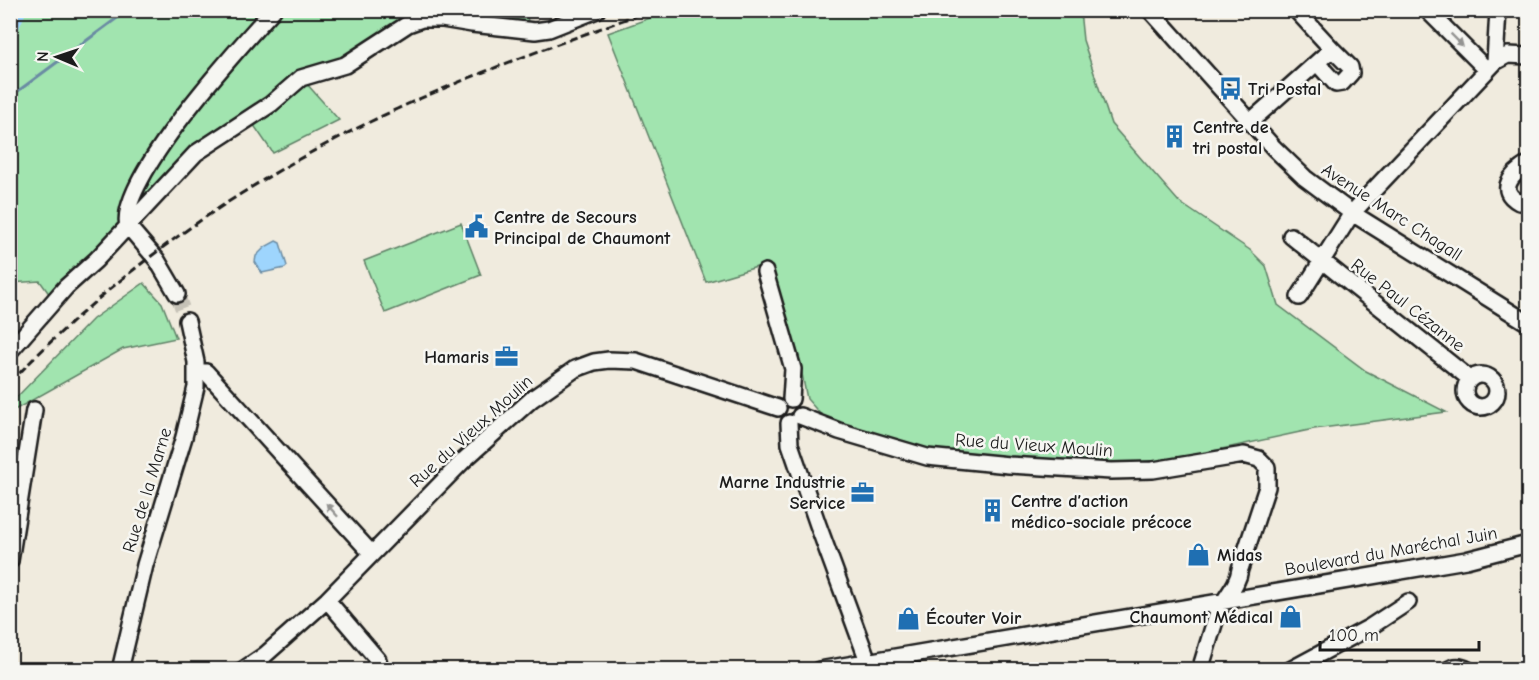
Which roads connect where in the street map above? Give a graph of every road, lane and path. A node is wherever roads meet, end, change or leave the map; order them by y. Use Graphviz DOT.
graph roads {
  1 [pos="273,10"];
  2 [pos="597,10"];
  3 [pos="1150,10"];
  4 [pos="1296,10"];
  5 [pos="1427,10"];
  6 [pos="1498,10"];
  7 [pos="1332,49"];
  8 [pos="1528,56"];
  9 [pos="1317,63"];
  10 [pos="1491,66"];
  11 [pos="1250,122"];
  12 [pos="1528,164"];
  13 [pos="1528,200"];
  14 [pos="1352,213"];
  15 [pos="128,226"];
  16 [pos="1291,236"];
  17 [pos="1322,261"];
  18 [pos="765,272"];
  19 [pos="177,294"];
  20 [pos="1299,297"];
  21 [pos="187,321"];
  22 [pos="1528,323"];
  23 [pos="10,351"];
  24 [pos="197,371"];
  25 [pos="1470,379"];
  26 [pos="791,399"];
  27 [pos="777,408"];
  28 [pos="34,410"];
  29 [pos="795,420"];
  30 [pos="1528,546"];
  31 [pos="372,554"];
  32 [pos="10,561"];
  33 [pos="327,600"];
  34 [pos="1224,600"];
  35 [pos="1408,602"];
  36 [pos="868,661"];
  37 [pos="120,669"];
  38 [pos="243,669"];
  39 [pos="381,669"];
  40 [pos="819,669"];
  41 [pos="1200,669"];
  42 [pos="1290,669"];
  43 [pos="1448,669"];
  44 [pos="1468,669"];
  1 -- 15 [label="street"];
  2 -- 15 [label="street"];
  3 -- 11 [label="street, Avenue Marc Chagall"];
  4 -- 7 [label="street"];
  5 -- 10 [label="street, one-way"];
  6 -- 10 [label="street"];
  7 -- 9 [label="street"];
  7 -- 9 [label="street"];
  8 -- 10 [label="street"];
  9 -- 11 [label="street"];
  10 -- 14 [label="street"];
  11 -- 14 [label="street, Avenue Marc Chagall"];
  12 -- 13 [label="street"];
  14 -- 17 [label="street"];
  14 -- 22 [label="street, Avenue Marc Chagall"];
  15 -- 19 [label="street"];
  15 -- 23 [label="street"];
  16 -- 17 [label="street, Rue Paul Cézanne"];
  17 -- 20 [label="street"];
  17 -- 25 [label="street, Rue Paul Cézanne"];
  18 -- 26 [label="street"];
  21 -- 24 [label="street, Rue de la Marne"];
  31 -- 24 [label="street, one-way"];
  24 -- 37 [label="street, Rue de la Marne"];
  26 -- 27 [label="street"];
  26 -- 29 [label="street"];
  27 -- 29 [label="street"];
  27 -- 31 [label="street, Rue du Vieux Moulin"];
  28 -- 32 [label="street"];
  29 -- 34 [label="street, Rue du Vieux Moulin"];
  29 -- 36 [label="street"];
  30 -- 34 [label="street, Boulevard du Maréchal Juin"];
  31 -- 33 [label="street, Rue du Vieux Moulin"];
  33 -- 38 [label="street, Rue du Vieux Moulin"];
  33 -- 39 [label="street"];
  34 -- 36 [label="street, Boulevard du Maréchal Juin"];
  34 -- 41 [label="street"];
  35 -- 42 [label="street"];
  36 -- 40 [label="street, Boulevard du Maréchal Juin"];
  43 -- 44 [label="street"];
}
